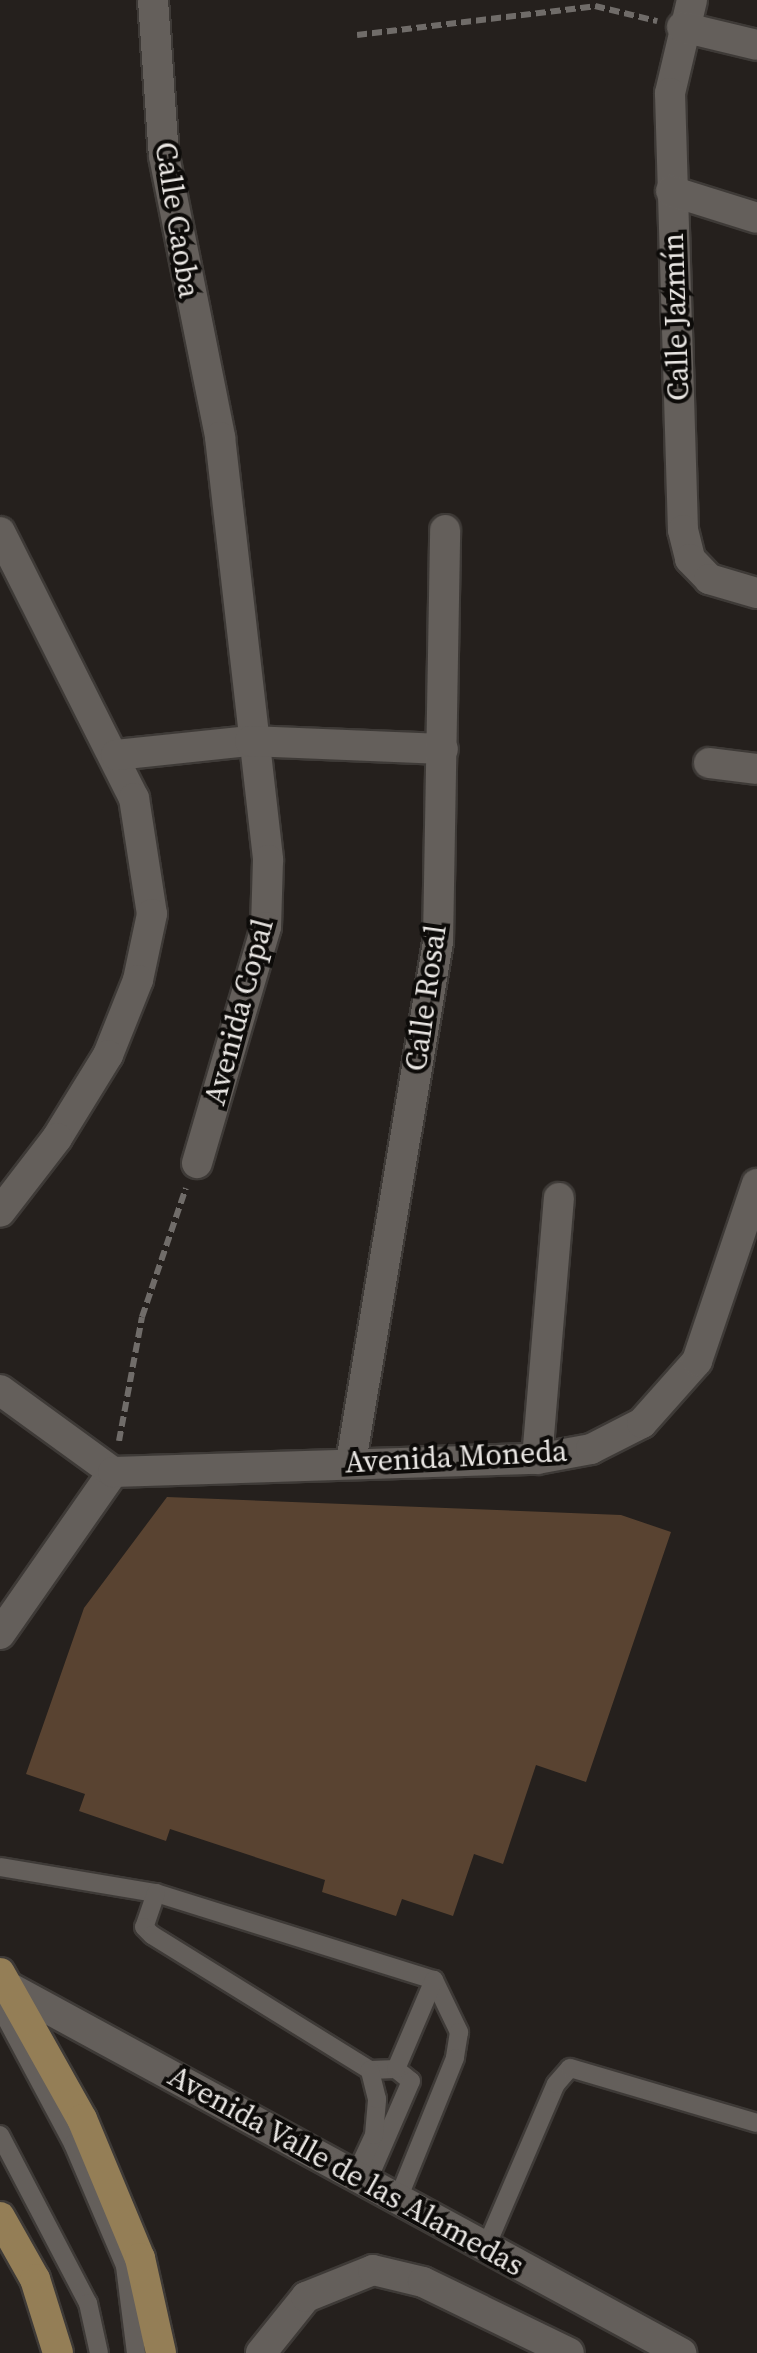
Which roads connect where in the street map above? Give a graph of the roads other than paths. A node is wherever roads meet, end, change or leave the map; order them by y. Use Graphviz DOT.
graph roads {
  1 [pos="153,0"];
  2 [pos="687,14"];
  3 [pos="757,46"];
  4 [pos="672,191"];
  5 [pos="757,218"];
  6 [pos="445,530"];
  7 [pos="0,532"];
  8 [pos="757,593"];
  9 [pos="250,741"];
  10 [pos="443,750"];
  11 [pos="116,755"];
  12 [pos="709,764"];
  13 [pos="757,769"];
  14 [pos="197,1163"];
  15 [pos="757,1184"];
  16 [pos="559,1198"];
  17 [pos="0,1212"];
  18 [pos="0,1390"];
  19 [pos="536,1459"];
  20 [pos="351,1462"];
  21 [pos="113,1472"];
  22 [pos="0,1634"];
  23 [pos="0,1867"];
  24 [pos="156,1893"];
  25 [pos="434,1980"];
  26 [pos="4,1990"];
  27 [pos="370,2070"];
  28 [pos="396,2070"];
  29 [pos="757,2123"];
  30 [pos="0,2135"];
  31 [pos="361,2179"];
  32 [pos="398,2199"];
  33 [pos="0,2217"];
  34 [pos="486,2247"];
  35 [pos="58,2353"];
  36 [pos="98,2353"];
  37 [pos="136,2353"];
  38 [pos="161,2353"];
  39 [pos="261,2353"];
  40 [pos="569,2353"];
  41 [pos="681,2353"];
  1 -- 9 [label="street, Calle Caoba"];
  2 -- 3 [label="street"];
  2 -- 4 [label="street, Calle Jazmín"];
  4 -- 5 [label="street"];
  4 -- 8 [label="street, Calle Jazmín"];
  6 -- 10 [label="street, Calle Rosal"];
  7 -- 11 [label="street"];
  9 -- 10 [label="street"];
  9 -- 11 [label="street"];
  9 -- 14 [label="street, Avenida Copal"];
  10 -- 20 [label="street, Calle Rosal"];
  11 -- 17 [label="street"];
  12 -- 13 [label="street"];
  15 -- 19 [label="street, Avenida Moneda"];
  16 -- 19 [label="street"];
  18 -- 21 [label="street"];
  19 -- 20 [label="street, Avenida Moneda"];
  20 -- 21 [label="street, Avenida Moneda"];
  21 -- 22 [label="street"];
  23 -- 24 [label="lane"];
  24 -- 25 [label="lane"];
  24 -- 27 [label="lane"];
  25 -- 28 [label="lane"];
  25 -- 32 [label="lane"];
  26 -- 31 [label="street, Avenida Valle de las Alamedas"];
  26 -- 37 [label="lane"];
  26 -- 38 [label="main road"];
  27 -- 28 [label="lane"];
  27 -- 31 [label="lane"];
  28 -- 31 [label="lane"];
  29 -- 34 [label="lane"];
  30 -- 36 [label="lane"];
  31 -- 32 [label="street, Avenida Valle de las Alamedas"];
  32 -- 34 [label="street, Avenida Valle de las Alamedas"];
  33 -- 35 [label="main road"];
  34 -- 41 [label="street, Avenida Valle de las Alamedas"];
  39 -- 40 [label="street"];
}
